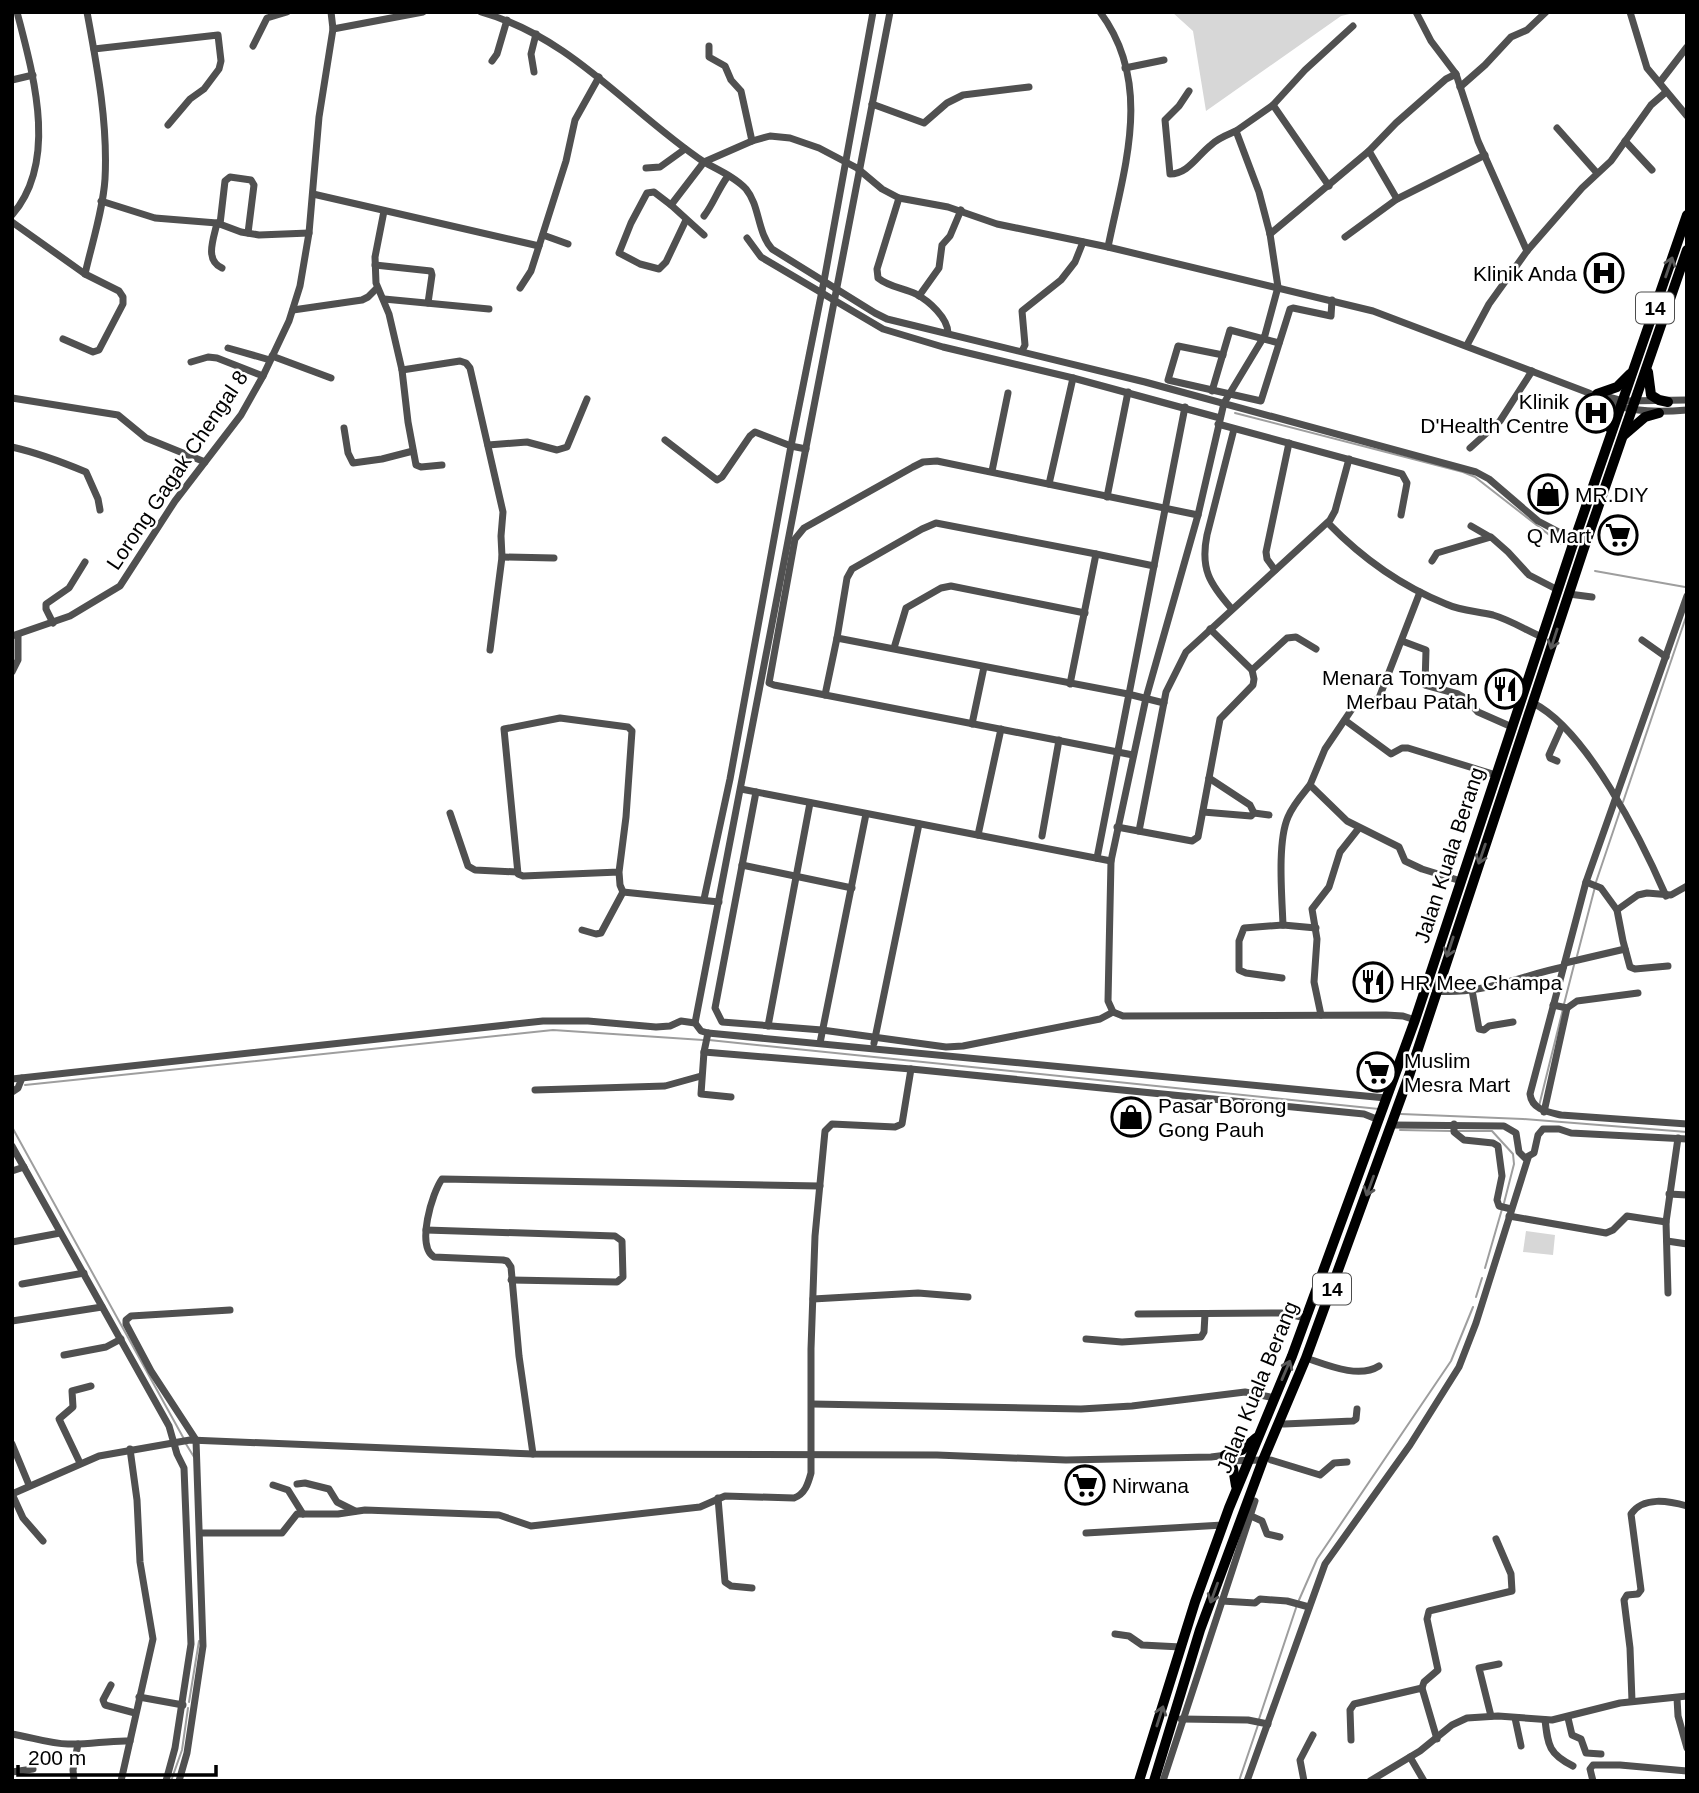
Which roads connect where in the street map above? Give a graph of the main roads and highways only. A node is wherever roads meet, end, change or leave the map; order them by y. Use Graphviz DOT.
graph roads {
  1 [pos="1687,215"];
  2 [pos="1687,250"];
  3 [pos="1635,366"];
  4 [pos="1648,366"];
  5 [pos="1668,402"];
  6 [pos="1628,405"];
  7 [pos="1659,412"];
  8 [pos="1622,437"];
  9 [pos="1608,441"];
  10 [pos="1563,592"];
  11 [pos="1463,885"];
  12 [pos="1289,1399"];
  13 [pos="1260,1433"];
  14 [pos="1267,1458"];
  15 [pos="1235,1492"];
  16 [pos="1246,1516"];
  17 [pos="1139,1781"];
  18 [pos="1154,1781"];
  3 -- 1 [label="highway, Jalan Kuala Berang / 14, one-way"];
  2 -- 4 [label="highway, Jalan Kuala Berang / 14"];
  3 -- 6 [label="highway, Jalan Kuala Berang / 14"];
  3 -- 9 [label="highway"];
  4 -- 5 [label="highway"];
  4 -- 6 [label="highway, Jalan Kuala Berang / 14"];
  6 -- 8 [label="highway, Jalan Kuala Berang / 14"];
  6 -- 9 [label="highway, Jalan Kuala Berang / 14"];
  7 -- 8 [label="highway"];
  8 -- 10 [label="highway, Jalan Kuala Berang / 14"];
  9 -- 10 [label="highway, Jalan Kuala Berang / 14"];
  10 -- 11 [label="highway, Jalan Kuala Berang / 14, one-way"];
  10 -- 11 [label="highway, Jalan Kuala Berang / 14"];
  11 -- 12 [label="highway, Jalan Kuala Berang / 14, one-way"];
  13 -- 11 [label="highway, Jalan Kuala Berang / 14, one-way"];
  12 -- 14 [label="highway, Jalan Kuala Berang / 14"];
  12 -- 14 [label="highway, Jalan Kuala Berang / 14"];
  13 -- 15 [label="highway, Jalan Kuala Berang / 14"];
  13 -- 15 [label="highway"];
  14 -- 16 [label="highway, Jalan Kuala Berang / 14"];
  14 -- 16 [label="highway, Jalan Kuala Berang / 14"];
  17 -- 15 [label="highway, Jalan Kuala Berang / 14, one-way"];
  16 -- 18 [label="highway, Jalan Kuala Berang / 14, one-way"];
}
